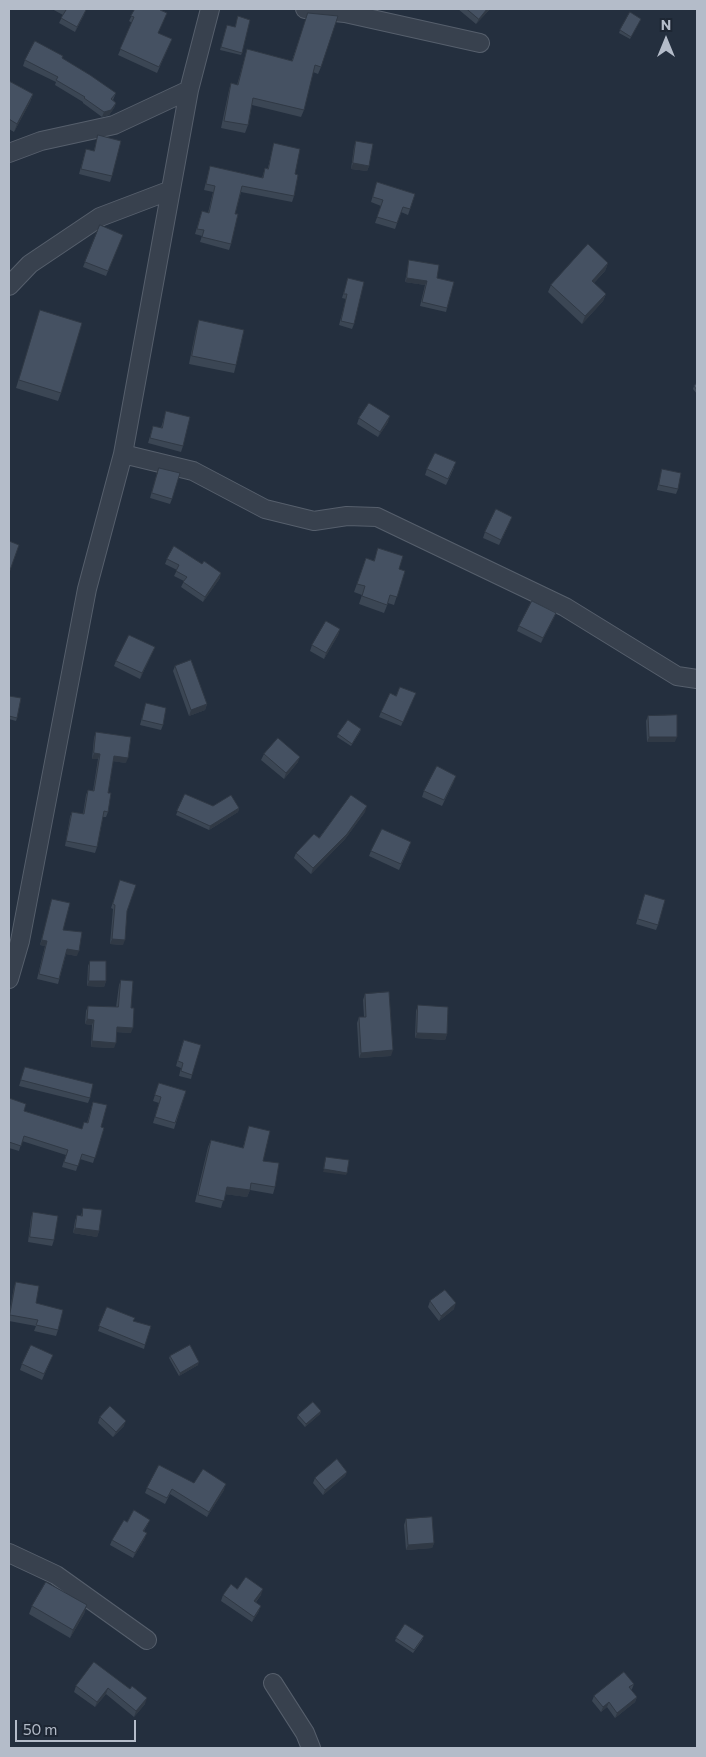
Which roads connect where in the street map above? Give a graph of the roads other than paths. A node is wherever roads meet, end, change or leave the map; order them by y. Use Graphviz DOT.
graph roads {
  1 [pos="210,9"];
  2 [pos="305,9"];
  3 [pos="480,43"];
  4 [pos="189,90"];
  5 [pos="9,153"];
  6 [pos="171,190"];
  7 [pos="9,286"];
  8 [pos="124,454"];
  9 [pos="697,679"];
  10 [pos="9,979"];
  11 [pos="9,1553"];
  12 [pos="147,1640"];
  13 [pos="273,1683"];
  14 [pos="311,1748"];
  1 -- 4 [label="street"];
  2 -- 3 [label="street"];
  4 -- 5 [label="street"];
  4 -- 6 [label="street"];
  6 -- 7 [label="street"];
  6 -- 8 [label="street"];
  8 -- 9 [label="street"];
  8 -- 10 [label="street"];
  11 -- 12 [label="street"];
  13 -- 14 [label="street"];
}
